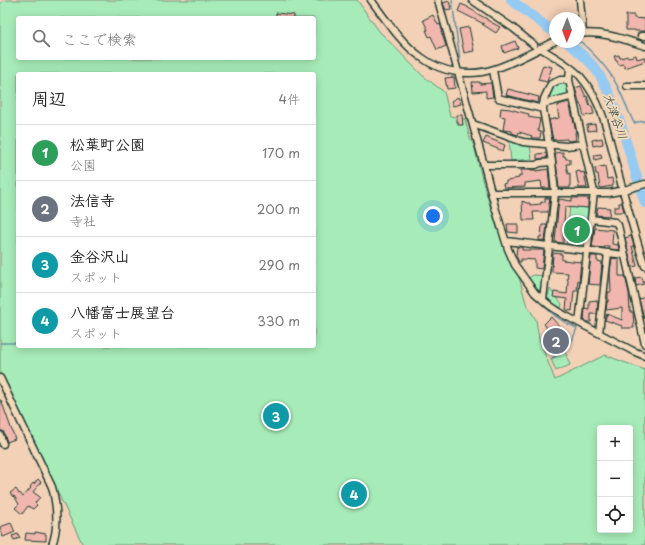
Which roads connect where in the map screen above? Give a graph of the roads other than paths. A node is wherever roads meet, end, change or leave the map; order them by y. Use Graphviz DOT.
graph roads {
  1 [pos="371,0"];
  2 [pos="438,0"];
  3 [pos="472,0"];
  4 [pos="580,0"];
  5 [pos="580,12"];
  6 [pos="585,34"];
  7 [pos="549,43"];
  8 [pos="540,46"];
  9 [pos="645,46"];
  10 [pos="570,68"];
  11 [pos="493,70"];
  12 [pos="458,73"];
  13 [pos="569,80"];
  14 [pos="627,86"];
  15 [pos="645,86"];
  16 [pos="573,96"];
  17 [pos="543,106"];
  18 [pos="473,124"];
  19 [pos="584,144"];
  20 [pos="549,145"];
  21 [pos="552,162"];
  22 [pos="484,165"];
  23 [pos="645,184"];
  24 [pos="624,190"];
  25 [pos="594,192"];
  26 [pos="492,193"];
  27 [pos="555,193"];
  28 [pos="591,219"];
  29 [pos="506,241"];
  30 [pos="549,246"];
  31 [pos="587,251"];
  32 [pos="608,253"];
  33 [pos="625,255"];
  34 [pos="645,266"];
  35 [pos="543,300"];
  36 [pos="579,323"];
  37 [pos="599,333"];
  38 [pos="645,344"];
  39 [pos="645,356"];
  40 [pos="0,378"];
  41 [pos="0,435"];
  42 [pos="3,444"];
  43 [pos="52,545"];
  1 -- 12 [label="street"];
  2 -- 12 [label="street"];
  3 -- 8 [label="street"];
  4 -- 5 [label="street"];
  6 -- 9 [label="street"];
  7 -- 8 [label="street"];
  8 -- 10 [label="street"];
  8 -- 11 [label="street"];
  10 -- 13 [label="street"];
  10 -- 24 [label="street"];
  11 -- 12 [label="street"];
  11 -- 17 [label="street"];
  12 -- 18 [label="street"];
  13 -- 16 [label="street"];
  13 -- 17 [label="street"];
  14 -- 15 [label="street"];
  16 -- 17 [label="street"];
  16 -- 19 [label="street"];
  17 -- 20 [label="street"];
  18 -- 20 [label="street"];
  18 -- 22 [label="street"];
  19 -- 20 [label="street"];
  19 -- 25 [label="street"];
  20 -- 21 [label="street"];
  21 -- 22 [label="street"];
  21 -- 27 [label="street"];
  22 -- 26 [label="street"];
  23 -- 24 [label="street"];
  24 -- 25 [label="street"];
  24 -- 34 [label="street"];
  25 -- 27 [label="street"];
  25 -- 28 [label="street"];
  26 -- 27 [label="street"];
  26 -- 29 [label="street"];
  27 -- 30 [label="street"];
  28 -- 31 [label="street"];
  28 -- 33 [label="street"];
  29 -- 30 [label="street"];
  29 -- 35 [label="street"];
  30 -- 31 [label="street"];
  30 -- 35 [label="street"];
  31 -- 32 [label="street"];
  31 -- 36 [label="street"];
  32 -- 33 [label="street"];
  32 -- 37 [label="street"];
  33 -- 38 [label="street"];
  35 -- 36 [label="street"];
  36 -- 37 [label="street"];
  37 -- 39 [label="street"];
  40 -- 43 [label="street"];
  41 -- 42 [label="street"];
}
